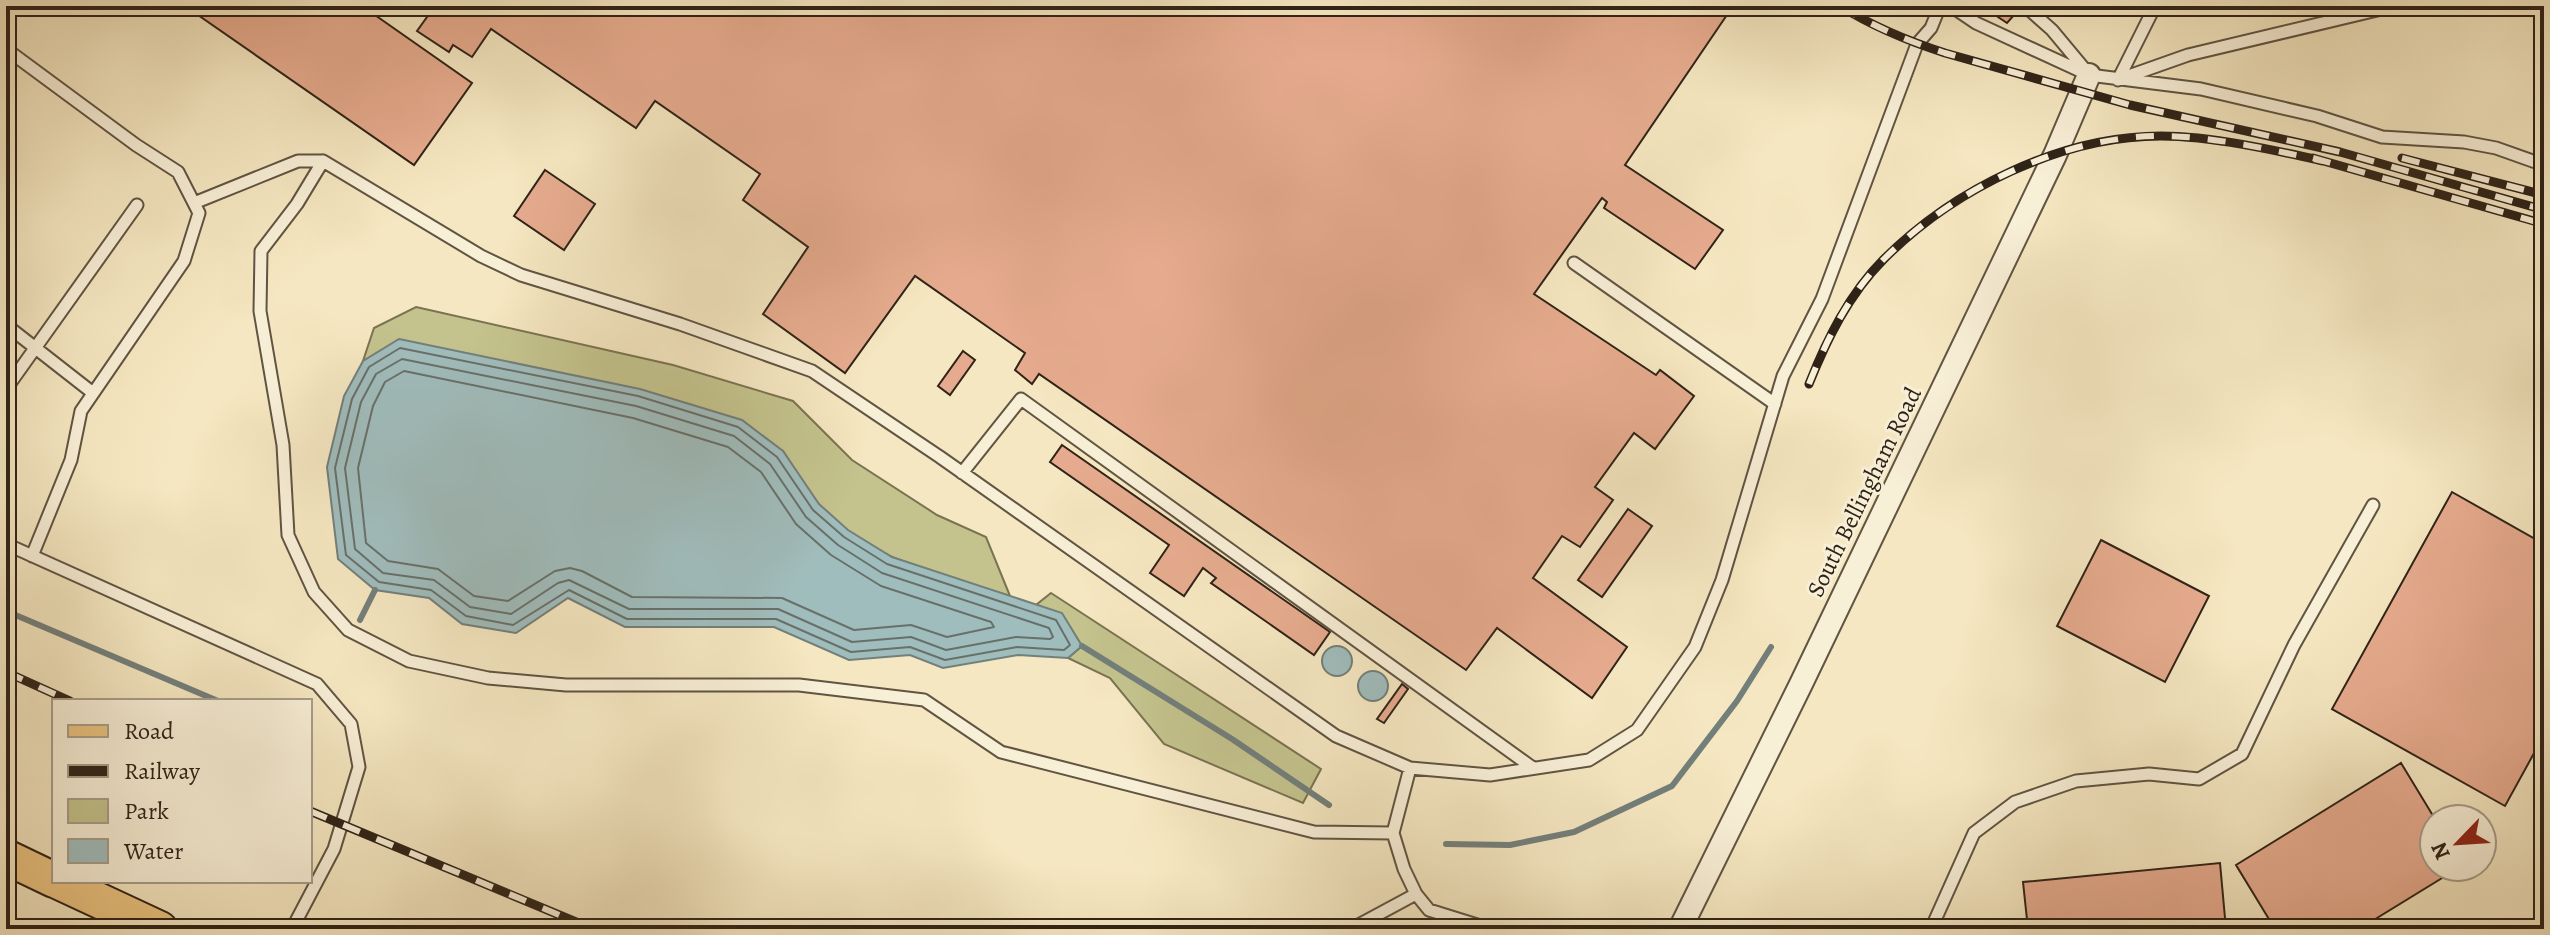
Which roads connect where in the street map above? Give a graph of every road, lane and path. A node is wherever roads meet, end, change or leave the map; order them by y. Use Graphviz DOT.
graph roads {
  1 [pos="1940,6"];
  2 [pos="1951,6"];
  3 [pos="2025,6"];
  4 [pos="2155,6"];
  5 [pos="2394,6"];
  6 [pos="6,49"];
  7 [pos="2089,75"];
  8 [pos="2118,80"];
  9 [pos="323,161"];
  10 [pos="2544,165"];
  11 [pos="194,203"];
  12 [pos="137,205"];
  13 [pos="1574,263"];
  14 [pos="6,325"];
  15 [pos="37,346"];
  16 [pos="6,389"];
  17 [pos="93,393"];
  18 [pos="1775,404"];
  19 [pos="962,473"];
  20 [pos="2373,505"];
  21 [pos="6,544"];
  22 [pos="32,556"];
  23 [pos="1410,768"];
  24 [pos="1533,768"];
  25 [pos="1393,833"];
  26 [pos="6,857"];
  27 [pos="52,878"];
  28 [pos="62,883"];
  29 [pos="1416,894"];
  30 [pos="160,929"];
  31 [pos="292,929"];
  32 [pos="1351,929"];
  33 [pos="1490,929"];
  34 [pos="1680,929"];
  35 [pos="1931,929"];
  1 -- 18 [label="lane"];
  2 -- 7 [label="lane"];
  3 -- 7 [label="lane"];
  4 -- 8 [label="lane"];
  5 -- 8 [label="lane"];
  6 -- 11 [label="lane"];
  7 -- 8 [label="lane"];
  7 -- 34 [label="street, South Bellingham Road"];
  8 -- 10 [label="lane"];
  9 -- 11 [label="lane"];
  9 -- 19 [label="lane"];
  9 -- 25 [label="lane"];
  11 -- 17 [label="lane"];
  12 -- 15 [label="lane"];
  13 -- 18 [label="lane"];
  14 -- 15 [label="lane"];
  15 -- 16 [label="lane"];
  15 -- 17 [label="lane"];
  17 -- 22 [label="lane"];
  18 -- 24 [label="lane"];
  19 -- 23 [label="lane"];
  19 -- 24 [label="lane"];
  20 -- 35 [label="lane"];
  21 -- 22 [label="lane"];
  22 -- 31 [label="lane"];
  23 -- 24 [label="lane"];
  23 -- 25 [label="lane"];
  25 -- 29 [label="lane"];
  26 -- 27 [label="main road"];
  28 -- 30 [label="main road"];
  29 -- 32 [label="lane"];
  29 -- 33 [label="lane"];
}
